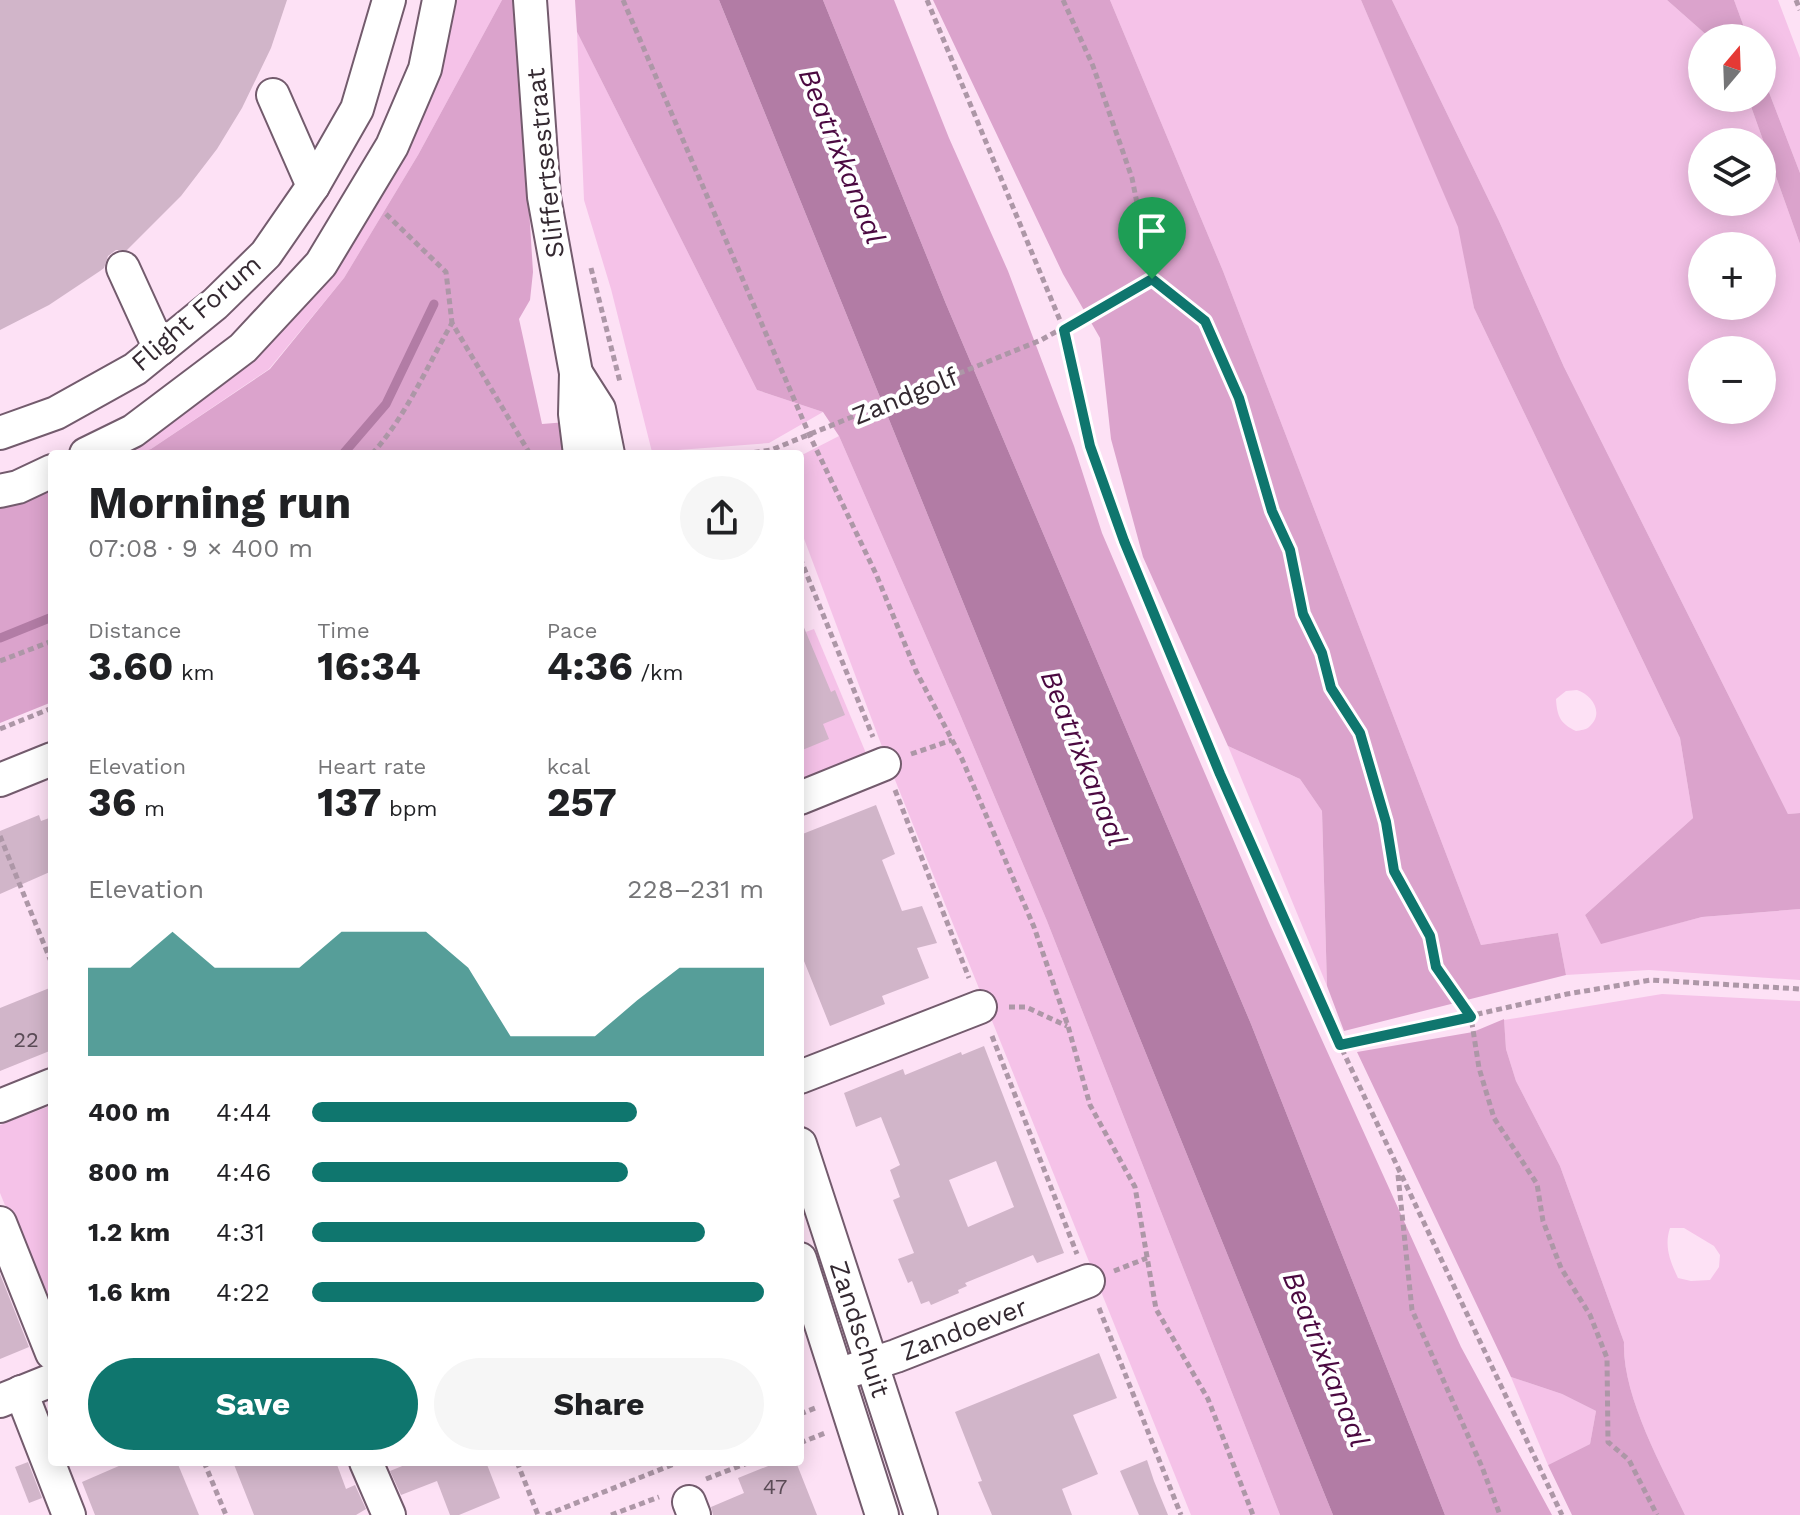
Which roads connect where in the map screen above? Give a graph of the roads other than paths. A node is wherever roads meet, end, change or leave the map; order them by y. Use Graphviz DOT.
graph roads {
  1 [pos="389,0"];
  2 [pos="439,0"];
  3 [pos="530,0"];
  4 [pos="273,95"];
  5 [pos="313,186"];
  6 [pos="123,268"];
  7 [pos="160,349"];
  8 [pos="576,373"];
  9 [pos="0,433"];
  10 [pos="94,450"];
  11 [pos="580,450"];
  12 [pos="607,450"];
  13 [pos="48,473"];
  14 [pos="0,491"];
  15 [pos="48,761"];
  16 [pos="884,764"];
  17 [pos="0,780"];
  18 [pos="804,796"];
  19 [pos="980,1007"];
  20 [pos="804,1075"];
  21 [pos="48,1087"];
  22 [pos="0,1106"];
  23 [pos="804,1156"];
  24 [pos="0,1223"];
  25 [pos="804,1271"];
  26 [pos="1088,1281"];
  27 [pos="48,1343"];
  28 [pos="871,1364"];
  29 [pos="838,1375"];
  30 [pos="48,1382"];
  31 [pos="11,1396"];
  32 [pos="368,1466"];
  33 [pos="69,1515"];
  34 [pos="389,1515"];
  35 [pos="882,1515"];
  36 [pos="921,1515"];
  1 -- 5 [label="street, Flight Forum"];
  2 -- 10 [label="street, Flight Forum"];
  3 -- 8 [label="street, Sliffertsestraat"];
  4 -- 5 [label="street"];
  5 -- 7 [label="street, Flight Forum"];
  6 -- 7 [label="street"];
  7 -- 9 [label="street, Flight Forum"];
  8 -- 11 [label="street, Sliffertsestraat"];
  8 -- 12 [label="street, Sliffertsestraat"];
  13 -- 14 [label="street"];
  15 -- 17 [label="street"];
  16 -- 18 [label="street"];
  19 -- 20 [label="street"];
  21 -- 22 [label="street"];
  23 -- 28 [label="street, Zandschuit"];
  24 -- 27 [label="street"];
  25 -- 29 [label="street, Zandschuit"];
  26 -- 28 [label="street, Zandoever"];
  28 -- 29 [label="street, Zandoever"];
  28 -- 36 [label="street, Zandschuit"];
  29 -- 35 [label="street, Zandschuit"];
  30 -- 31 [label="street"];
  31 -- 33 [label="street"];
  32 -- 34 [label="street"];
}
